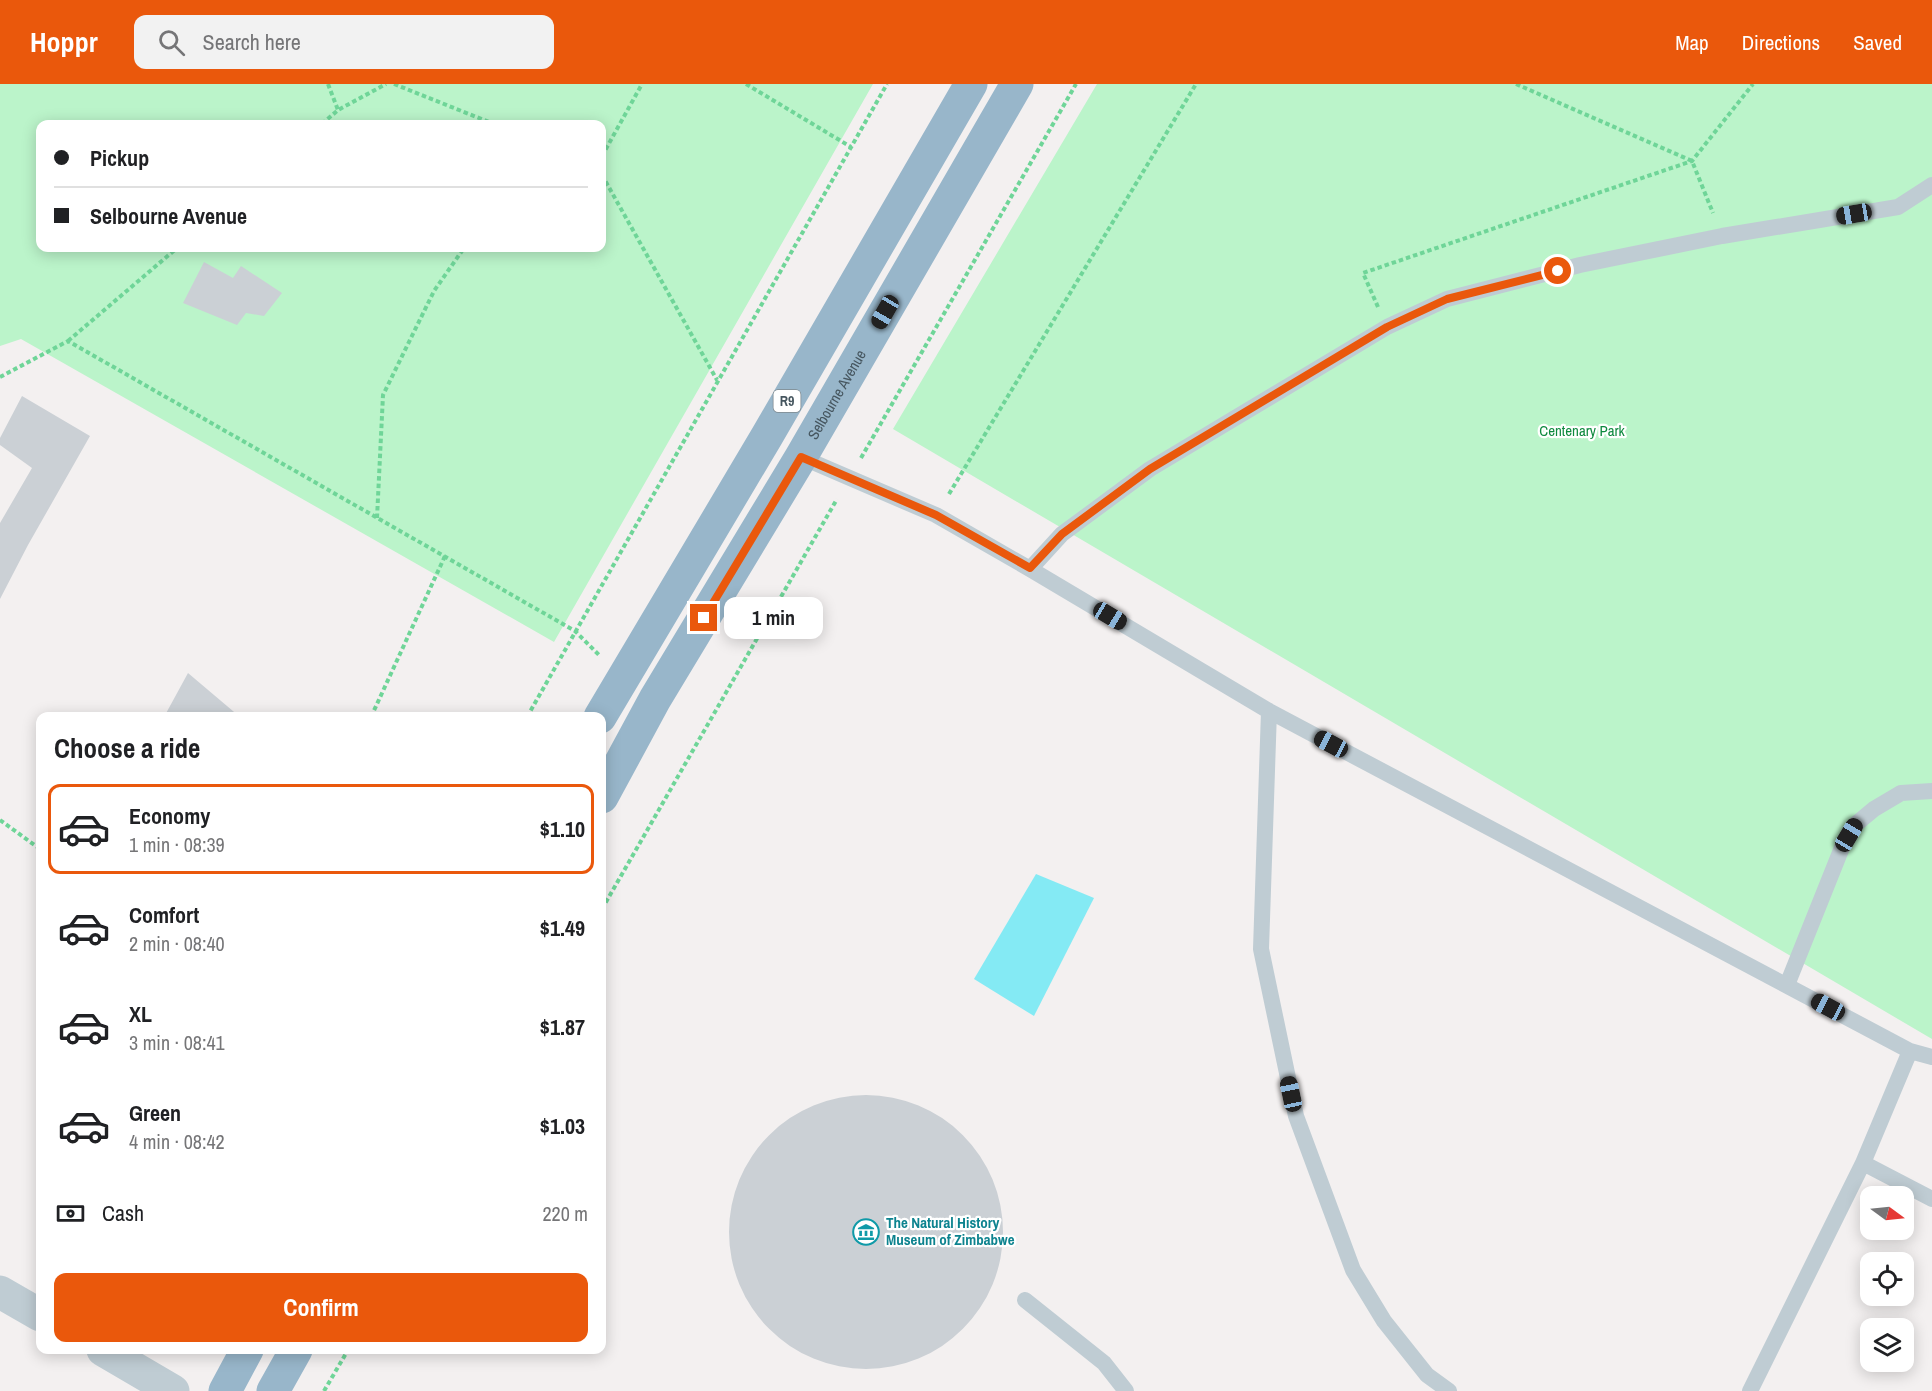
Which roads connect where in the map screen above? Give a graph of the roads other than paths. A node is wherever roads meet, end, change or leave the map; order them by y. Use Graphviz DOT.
graph roads {
  1 [pos="971,84"];
  2 [pos="1017,84"];
  3 [pos="1932,184"];
  4 [pos="801,457"];
  5 [pos="1030,568"];
  6 [pos="1269,711"];
  7 [pos="603,712"];
  8 [pos="606,790"];
  9 [pos="1932,791"];
  10 [pos="1787,985"];
  11 [pos="1910,1051"];
  12 [pos="1932,1057"];
  13 [pos="1863,1163"];
  14 [pos="1932,1199"];
  15 [pos="0,1292"];
  16 [pos="1025,1300"];
  17 [pos="36,1313"];
  18 [pos="110,1354"];
  19 [pos="245,1354"];
  20 [pos="294,1354"];
  21 [pos="173,1391"];
  22 [pos="225,1391"];
  23 [pos="273,1391"];
  24 [pos="1126,1391"];
  25 [pos="1449,1391"];
  26 [pos="1750,1391"];
  1 -- 7 [label="highway, R9"];
  2 -- 4 [label="highway, Selbourne Avenue"];
  3 -- 5 [label="lane"];
  4 -- 5 [label="lane"];
  4 -- 8 [label="highway, Selbourne Avenue"];
  5 -- 6 [label="lane"];
  6 -- 10 [label="lane"];
  6 -- 25 [label="lane"];
  9 -- 10 [label="lane"];
  10 -- 11 [label="lane"];
  11 -- 12 [label="lane"];
  11 -- 13 [label="lane"];
  13 -- 14 [label="lane"];
  13 -- 26 [label="lane"];
  15 -- 17 [label="street"];
  16 -- 24 [label="lane"];
  18 -- 21 [label="street"];
  19 -- 22 [label="highway"];
  20 -- 23 [label="highway"];
}
